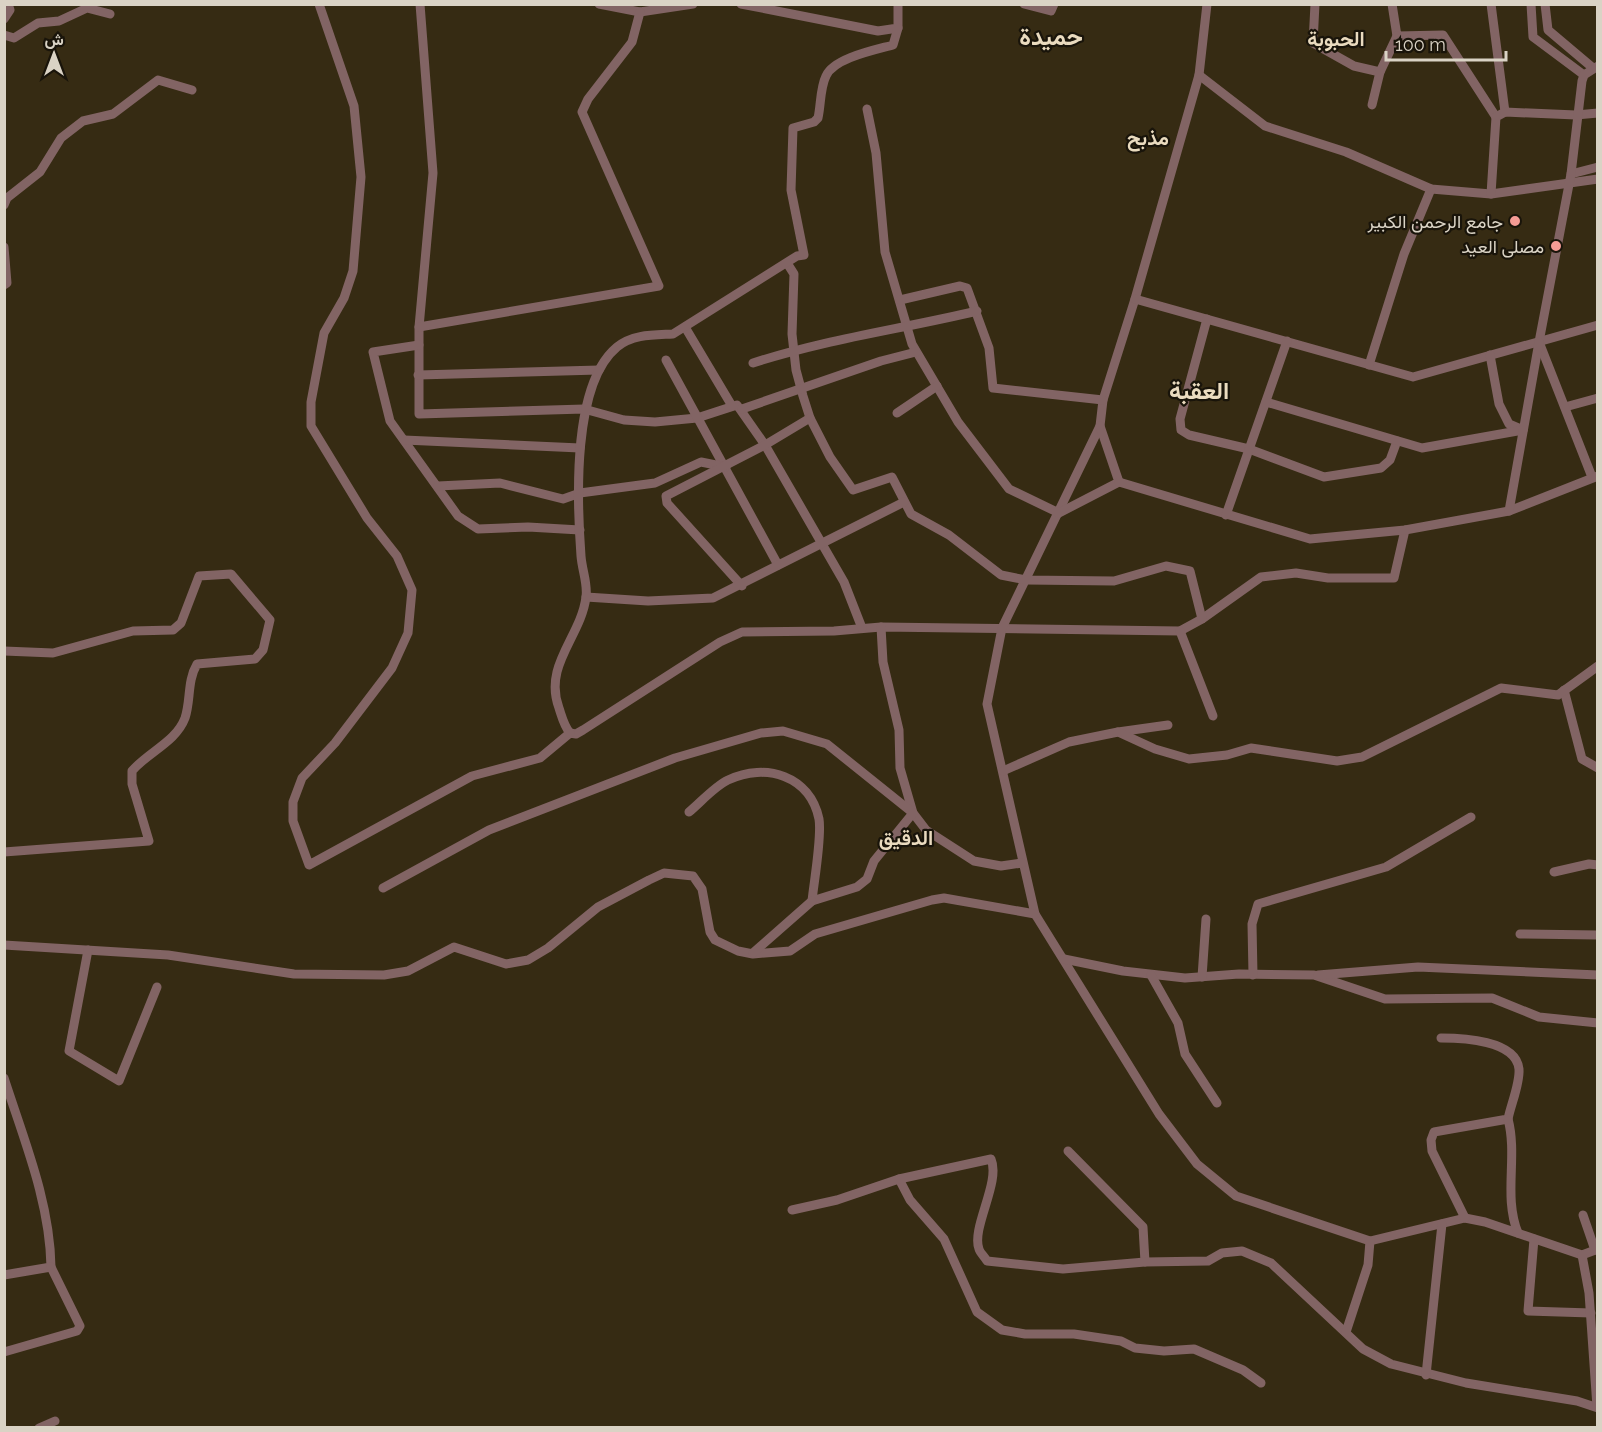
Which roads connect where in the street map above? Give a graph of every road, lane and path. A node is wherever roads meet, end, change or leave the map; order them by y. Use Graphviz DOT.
graph roads {
  1 [pos="8,4"];
  2 [pos="319,4"];
  3 [pos="420,4"];
  4 [pos="599,4"];
  5 [pos="741,4"];
  6 [pos="898,4"];
  7 [pos="1024,4"];
  8 [pos="1054,4"];
  9 [pos="1207,4"];
  10 [pos="1315,4"];
  11 [pos="1392,4"];
  12 [pos="1491,4"];
  13 [pos="1531,4"];
  14 [pos="1545,4"];
  15 [pos="686,5"];
  16 [pos="640,12"];
  17 [pos="110,14"];
  18 [pos="4,19"];
  19 [pos="898,28"];
  20 [pos="4,35"];
  21 [pos="1397,36"];
  22 [pos="1595,67"];
  23 [pos="1380,72"];
  24 [pos="1199,75"];
  25 [pos="1584,75"];
  26 [pos="192,90"];
  27 [pos="1372,105"];
  28 [pos="867,109"];
  29 [pos="1598,113"];
  30 [pos="1501,114"];
  31 [pos="1576,115"];
  32 [pos="1598,167"];
  33 [pos="1571,174"];
  34 [pos="1598,179"];
  35 [pos="1569,184"];
  36 [pos="1431,189"];
  37 [pos="1491,194"];
  38 [pos="4,205"];
  39 [pos="4,247"];
  40 [pos="787,263"];
  41 [pos="4,285"];
  42 [pos="1135,299"];
  43 [pos="900,300"];
  44 [pos="977,311"];
  45 [pos="1208,320"];
  46 [pos="1598,325"];
  47 [pos="419,327"];
  48 [pos="685,327"];
  49 [pos="909,328"];
  50 [pos="1287,341"];
  51 [pos="1539,342"];
  52 [pos="419,345"];
  53 [pos="794,350"];
  54 [pos="916,352"];
  55 [pos="1490,355"];
  56 [pos="666,360"];
  57 [pos="753,363"];
  58 [pos="1370,364"];
  59 [pos="599,370"];
  60 [pos="418,375"];
  61 [pos="937,386"];
  62 [pos="801,390"];
  63 [pos="1598,398"];
  64 [pos="1103,400"];
  65 [pos="1266,402"];
  66 [pos="732,406"];
  67 [pos="1565,407"];
  68 [pos="585,409"];
  69 [pos="742,409"];
  70 [pos="897,413"];
  71 [pos="697,417"];
  72 [pos="810,418"];
  73 [pos="1100,426"];
  74 [pos="1523,430"];
  75 [pos="404,440"];
  76 [pos="1397,441"];
  77 [pos="765,445"];
  78 [pos="580,448"];
  79 [pos="1249,449"];
  80 [pos="726,467"];
  81 [pos="1595,477"];
  82 [pos="1119,482"];
  83 [pos="438,486"];
  84 [pos="580,493"];
  85 [pos="904,502"];
  86 [pos="1509,511"];
  87 [pos="1059,513"];
  88 [pos="1226,515"];
  89 [pos="580,530"];
  90 [pos="1406,530"];
  91 [pos="822,544"];
  92 [pos="778,565"];
  93 [pos="1026,580"];
  94 [pos="742,585"];
  95 [pos="586,597"];
  96 [pos="1202,619"];
  97 [pos="881,627"];
  98 [pos="862,628"];
  99 [pos="1002,628"];
  100 [pos="1180,632"];
  101 [pos="4,651"];
  102 [pos="1598,666"];
  103 [pos="1564,690"];
  104 [pos="1213,716"];
  105 [pos="1168,725"];
  106 [pos="1118,732"];
  107 [pos="570,733"];
  108 [pos="1598,768"];
  109 [pos="1003,771"];
  110 [pos="689,812"];
  111 [pos="913,813"];
  112 [pos="1471,817"];
  113 [pos="4,852"];
  114 [pos="1022,863"];
  115 [pos="1598,866"];
  116 [pos="1554,872"];
  117 [pos="383,888"];
  118 [pos="812,902"];
  119 [pos="1035,915"];
  120 [pos="1206,919"];
  121 [pos="1520,934"];
  122 [pos="1598,935"];
  123 [pos="4,945"];
  124 [pos="88,950"];
  125 [pos="753,954"];
  126 [pos="1064,959"];
  127 [pos="1151,975"];
  128 [pos="1253,975"];
  129 [pos="1314,975"];
  130 [pos="1598,975"];
  131 [pos="1202,977"];
  132 [pos="157,987"];
  133 [pos="1598,1023"];
  134 [pos="1441,1038"];
  135 [pos="4,1078"];
  136 [pos="1217,1103"];
  137 [pos="1508,1119"];
  138 [pos="1068,1151"];
  139 [pos="899,1179"];
  140 [pos="792,1210"];
  141 [pos="1583,1215"];
  142 [pos="1465,1218"];
  143 [pos="1442,1224"];
  144 [pos="1518,1233"];
  145 [pos="1534,1239"];
  146 [pos="1370,1240"];
  147 [pos="1596,1249"];
  148 [pos="1582,1255"];
  149 [pos="1145,1262"];
  150 [pos="51,1268"];
  151 [pos="5,1274"];
  152 [pos="1591,1313"];
  153 [pos="1346,1332"];
  154 [pos="4,1352"];
  155 [pos="1426,1375"];
  156 [pos="1261,1383"];
  157 [pos="1597,1408"];
  158 [pos="55,1421"];
  159 [pos="39,1428"];
  1 -- 18 [label="street"];
  2 -- 107 [label="street"];
  3 -- 47 [label="street"];
  4 -- 16 [label="street"];
  5 -- 19 [label="street"];
  6 -- 19 [label="street"];
  7 -- 8 [label="street"];
  9 -- 24 [label="street"];
  10 -- 23 [label="street"];
  11 -- 21 [label="street"];
  12 -- 30 [label="street"];
  13 -- 25 [label="street"];
  14 -- 22 [label="street"];
  15 -- 16 [label="street"];
  16 -- 47 [label="street"];
  17 -- 20 [label="street"];
  19 -- 40 [label="street"];
  21 -- 23 [label="street"];
  21 -- 30 [label="street"];
  22 -- 25 [label="street"];
  23 -- 27 [label="street"];
  24 -- 36 [label="street"];
  24 -- 42 [label="street"];
  25 -- 31 [label="street"];
  26 -- 38 [label="street"];
  28 -- 43 [label="street"];
  29 -- 31 [label="street"];
  30 -- 31 [label="street"];
  30 -- 37 [label="street"];
  31 -- 33 [label="street"];
  32 -- 33 [label="street"];
  33 -- 35 [label="street"];
  34 -- 35 [label="street"];
  35 -- 37 [label="street"];
  35 -- 51 [label="street"];
  36 -- 37 [label="street"];
  36 -- 58 [label="street"];
  39 -- 41 [label="street"];
  40 -- 48 [label="street"];
  40 -- 53 [label="street"];
  42 -- 45 [label="street"];
  42 -- 64 [label="street"];
  43 -- 44 [label="street"];
  43 -- 49 [label="street"];
  44 -- 49 [label="street"];
  44 -- 64 [label="street"];
  45 -- 50 [label="street"];
  45 -- 79 [label="street"];
  46 -- 51 [label="street"];
  47 -- 52 [label="street"];
  48 -- 59 [label="street"];
  48 -- 66 [label="street"];
  49 -- 53 [label="street"];
  49 -- 54 [label="street"];
  50 -- 58 [label="street"];
  50 -- 65 [label="street"];
  51 -- 55 [label="street"];
  51 -- 67 [label="street"];
  51 -- 74 [label="street"];
  52 -- 60 [label="street"];
  52 -- 75 [label="street"];
  53 -- 57 [label="street"];
  53 -- 62 [label="street"];
  54 -- 61 [label="street"];
  54 -- 62 [label="street"];
  55 -- 58 [label="street"];
  55 -- 74 [label="street"];
  56 -- 71 [label="street"];
  59 -- 60 [label="street"];
  59 -- 68 [label="street"];
  60 -- 68 [label="street"];
  61 -- 70 [label="street"];
  61 -- 87 [label="street"];
  62 -- 69 [label="street"];
  62 -- 72 [label="street"];
  63 -- 67 [label="street"];
  64 -- 73 [label="street"];
  65 -- 76 [label="street"];
  65 -- 79 [label="street"];
  66 -- 69 [label="street"];
  66 -- 71 [label="street"];
  67 -- 81 [label="street"];
  68 -- 71 [label="street"];
  68 -- 78 [label="street"];
  69 -- 77 [label="street"];
  71 -- 80 [label="street"];
  72 -- 77 [label="street"];
  72 -- 85 [label="street"];
  73 -- 82 [label="street"];
  73 -- 87 [label="street"];
  74 -- 76 [label="street"];
  74 -- 86 [label="street"];
  75 -- 78 [label="street"];
  75 -- 83 [label="street"];
  76 -- 79 [label="street"];
  77 -- 80 [label="street"];
  77 -- 91 [label="street"];
  78 -- 84 [label="street"];
  79 -- 88 [label="street"];
  80 -- 84 [label="street"];
  80 -- 92 [label="street"];
  80 -- 94 [label="street"];
  81 -- 86 [label="street"];
  82 -- 87 [label="street"];
  82 -- 88 [label="street"];
  83 -- 84 [label="street"];
  83 -- 89 [label="street"];
  84 -- 89 [label="street"];
  85 -- 91 [label="street"];
  85 -- 93 [label="street"];
  86 -- 90 [label="street"];
  87 -- 93 [label="street"];
  88 -- 90 [label="street"];
  89 -- 95 [label="street"];
  90 -- 96 [label="street"];
  91 -- 92 [label="street"];
  91 -- 98 [label="street"];
  92 -- 94 [label="street"];
  93 -- 96 [label="street"];
  93 -- 99 [label="street"];
  94 -- 95 [label="street"];
  95 -- 107 [label="street"];
  96 -- 100 [label="street"];
  97 -- 98 [label="street"];
  97 -- 99 [label="street"];
  97 -- 111 [label="street"];
  98 -- 107 [label="street"];
  99 -- 100 [label="street"];
  99 -- 109 [label="street"];
  100 -- 104 [label="street"];
  101 -- 113 [label="street"];
  102 -- 103 [label="street"];
  103 -- 106 [label="street"];
  103 -- 108 [label="street"];
  105 -- 106 [label="street"];
  106 -- 109 [label="street"];
  109 -- 114 [label="street"];
  110 -- 118 [label="street"];
  111 -- 114 [label="street"];
  111 -- 117 [label="street"];
  111 -- 118 [label="street"];
  112 -- 128 [label="street"];
  114 -- 119 [label="street"];
  115 -- 116 [label="street"];
  118 -- 125 [label="street"];
  119 -- 125 [label="street"];
  119 -- 126 [label="street"];
  120 -- 131 [label="street"];
  121 -- 122 [label="street"];
  123 -- 124 [label="street"];
  124 -- 125 [label="street"];
  124 -- 132 [label="street"];
  126 -- 127 [label="street"];
  126 -- 146 [label="street"];
  127 -- 131 [label="street"];
  127 -- 136 [label="street"];
  128 -- 129 [label="street"];
  128 -- 131 [label="street"];
  129 -- 130 [label="street"];
  129 -- 133 [label="street"];
  134 -- 137 [label="street"];
  135 -- 150 [label="street"];
  137 -- 142 [label="street"];
  137 -- 144 [label="street"];
  138 -- 149 [label="street"];
  139 -- 140 [label="street"];
  139 -- 149 [label="street"];
  139 -- 156 [label="street"];
  141 -- 147 [label="street"];
  142 -- 143 [label="street"];
  142 -- 144 [label="street"];
  143 -- 146 [label="street"];
  143 -- 155 [label="street"];
  144 -- 145 [label="street"];
  145 -- 148 [label="street"];
  145 -- 152 [label="street"];
  146 -- 153 [label="street"];
  147 -- 148 [label="street"];
  148 -- 152 [label="street"];
  149 -- 153 [label="street"];
  150 -- 151 [label="street"];
  150 -- 154 [label="street"];
  152 -- 157 [label="street"];
  153 -- 155 [label="street"];
  155 -- 157 [label="street"];
  158 -- 159 [label="street"];
}
